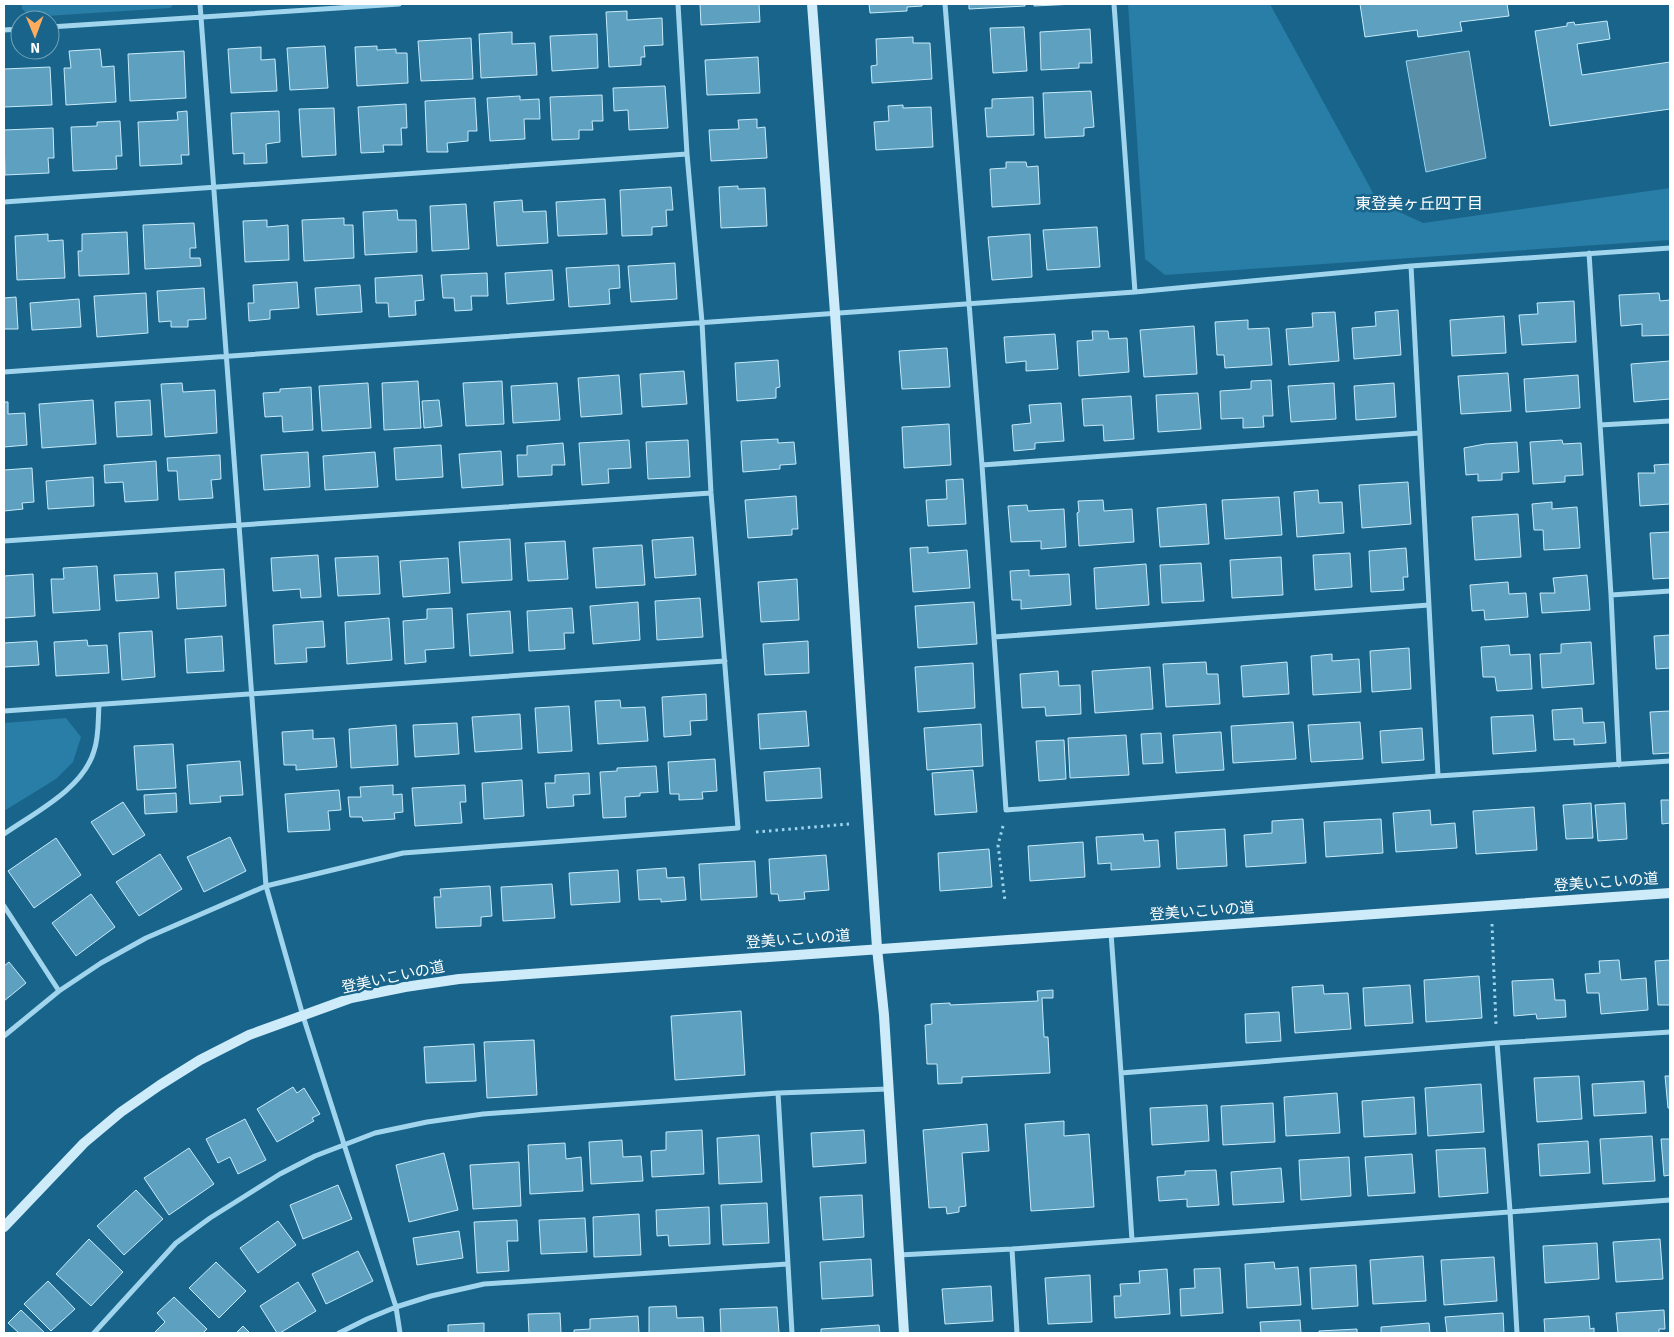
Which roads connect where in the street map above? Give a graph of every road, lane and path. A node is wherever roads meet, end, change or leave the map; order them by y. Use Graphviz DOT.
graph roads {
  1 [pos="200,4"];
  2 [pos="399,4"];
  3 [pos="678,4"];
  4 [pos="812,4"];
  5 [pos="945,4"];
  6 [pos="1114,4"];
  7 [pos="201,18"];
  8 [pos="60,26"];
  9 [pos="687,154"];
  10 [pos="214,188"];
  11 [pos="4,202"];
  12 [pos="1670,248"];
  13 [pos="1589,253"];
  14 [pos="1411,266"];
  15 [pos="1135,292"];
  16 [pos="968,303"];
  17 [pos="836,313"];
  18 [pos="702,322"];
  19 [pos="226,357"];
  20 [pos="4,372"];
  21 [pos="1670,421"];
  22 [pos="1600,425"];
  23 [pos="1420,433"];
  24 [pos="982,465"];
  25 [pos="712,492"];
  26 [pos="239,525"];
  27 [pos="4,541"];
  28 [pos="1670,591"];
  29 [pos="1611,595"];
  30 [pos="1429,605"];
  31 [pos="994,637"];
  32 [pos="725,661"];
  33 [pos="253,694"];
  34 [pos="99,704"];
  35 [pos="4,711"];
  36 [pos="1670,762"];
  37 [pos="1619,765"];
  38 [pos="1438,776"];
  39 [pos="1006,810"];
  40 [pos="870,822"];
  41 [pos="738,828"];
  42 [pos="4,834"];
  43 [pos="266,886"];
  44 [pos="1670,892"];
  45 [pos="1005,901"];
  46 [pos="1491,905"];
  47 [pos="4,906"];
  48 [pos="1110,932"];
  49 [pos="877,948"];
  50 [pos="59,991"];
  51 [pos="303,1016"];
  52 [pos="1670,1032"];
  53 [pos="4,1036"];
  54 [pos="1497,1043"];
  55 [pos="1122,1073"];
  56 [pos="888,1089"];
  57 [pos="778,1094"];
  58 [pos="344,1146"];
  59 [pos="1670,1200"];
  60 [pos="1510,1211"];
  61 [pos="4,1227"];
  62 [pos="1132,1240"];
  63 [pos="1012,1249"];
  64 [pos="899,1254"];
  65 [pos="787,1264"];
  66 [pos="396,1307"];
  67 [pos="94,1333"];
  68 [pos="339,1333"];
  69 [pos="400,1333"];
  70 [pos="792,1333"];
  71 [pos="904,1333"];
  72 [pos="1017,1333"];
  73 [pos="1518,1333"];
  1 -- 7 [label="street"];
  2 -- 7 [label="street"];
  3 -- 9 [label="street"];
  4 -- 17 [label="street"];
  5 -- 16 [label="street"];
  6 -- 15 [label="street"];
  7 -- 8 [label="street"];
  7 -- 10 [label="street"];
  9 -- 10 [label="street"];
  9 -- 18 [label="street"];
  10 -- 11 [label="street"];
  10 -- 19 [label="street"];
  12 -- 13 [label="street"];
  13 -- 14 [label="street"];
  13 -- 22 [label="street"];
  14 -- 15 [label="street"];
  14 -- 23 [label="street"];
  15 -- 16 [label="street"];
  16 -- 17 [label="street"];
  16 -- 24 [label="street"];
  17 -- 18 [label="street"];
  17 -- 40 [label="street"];
  18 -- 19 [label="street"];
  18 -- 25 [label="street"];
  19 -- 20 [label="street"];
  19 -- 26 [label="street"];
  21 -- 22 [label="street"];
  22 -- 29 [label="street"];
  23 -- 24 [label="street"];
  23 -- 30 [label="street"];
  24 -- 31 [label="street"];
  25 -- 26 [label="street"];
  25 -- 32 [label="street"];
  26 -- 27 [label="street"];
  26 -- 33 [label="street"];
  28 -- 29 [label="street"];
  29 -- 37 [label="street"];
  30 -- 31 [label="street"];
  30 -- 38 [label="street"];
  31 -- 39 [label="street"];
  32 -- 33 [label="street"];
  32 -- 41 [label="street"];
  33 -- 34 [label="street"];
  33 -- 43 [label="street"];
  34 -- 35 [label="street"];
  34 -- 42 [label="street"];
  36 -- 37 [label="street"];
  37 -- 38 [label="street"];
  38 -- 39 [label="street"];
  39 -- 45 [label="path"];
  40 -- 41 [label="path"];
  40 -- 49 [label="street"];
  41 -- 43 [label="street"];
  43 -- 50 [label="street"];
  43 -- 51 [label="street"];
  44 -- 46 [label="street, 登美いこいの道"];
  46 -- 48 [label="street, 登美いこいの道"];
  46 -- 54 [label="path"];
  47 -- 50 [label="street"];
  48 -- 49 [label="street, 登美いこいの道"];
  48 -- 55 [label="street"];
  49 -- 51 [label="street, 登美いこいの道"];
  49 -- 56 [label="street"];
  50 -- 53 [label="street"];
  51 -- 58 [label="street"];
  51 -- 61 [label="street, 登美いこいの道"];
  52 -- 54 [label="street"];
  54 -- 55 [label="street"];
  54 -- 60 [label="street"];
  55 -- 62 [label="street"];
  56 -- 57 [label="street"];
  56 -- 64 [label="street"];
  57 -- 58 [label="street"];
  57 -- 65 [label="street"];
  58 -- 66 [label="street"];
  58 -- 67 [label="street"];
  59 -- 60 [label="street"];
  60 -- 62 [label="street"];
  60 -- 73 [label="street"];
  62 -- 63 [label="street"];
  63 -- 64 [label="street"];
  63 -- 72 [label="street"];
  64 -- 71 [label="street"];
  65 -- 66 [label="street"];
  65 -- 70 [label="street"];
  66 -- 68 [label="street"];
  66 -- 69 [label="street"];
}
